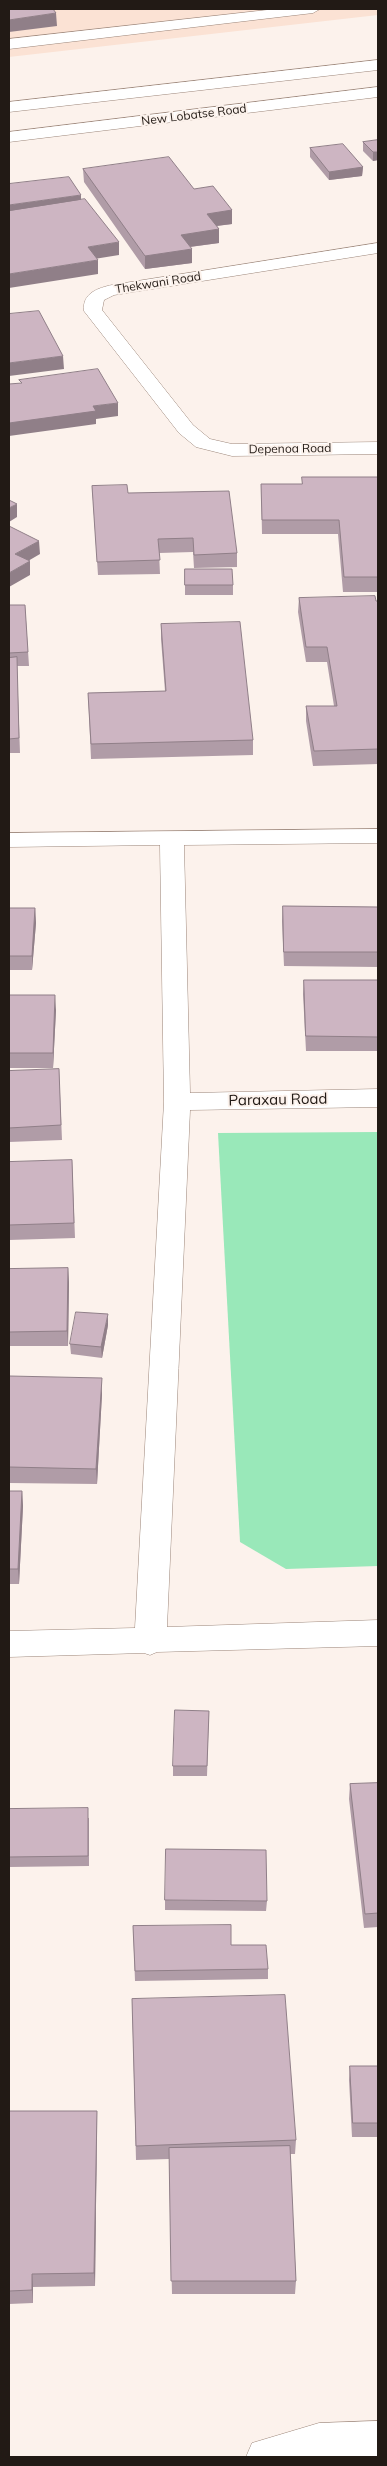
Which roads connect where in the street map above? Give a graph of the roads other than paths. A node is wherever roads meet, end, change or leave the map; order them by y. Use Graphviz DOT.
graph roads {
  1 [pos="313,9"];
  2 [pos="9,44"];
  3 [pos="378,65"];
  4 [pos="378,92"];
  5 [pos="9,107"];
  6 [pos="9,137"];
  7 [pos="378,248"];
  8 [pos="203,444"];
  9 [pos="378,448"];
  10 [pos="378,836"];
  11 [pos="172,838"];
  12 [pos="9,840"];
  13 [pos="378,1098"];
  14 [pos="177,1102"];
  15 [pos="378,1633"];
  16 [pos="150,1642"];
  17 [pos="9,1644"];
  18 [pos="378,2441"];
  19 [pos="266,2457"];
  1 -- 2 [label="street"];
  3 -- 5 [label="street"];
  4 -- 6 [label="street, New Lobatse Road"];
  7 -- 8 [label="street, Thekwani Road"];
  8 -- 9 [label="street, Depenoa Road"];
  10 -- 11 [label="street"];
  11 -- 12 [label="street"];
  11 -- 14 [label="street"];
  13 -- 14 [label="street, Paraxau Road"];
  14 -- 16 [label="street"];
  15 -- 16 [label="street"];
  16 -- 17 [label="street"];
  18 -- 19 [label="street"];
}
